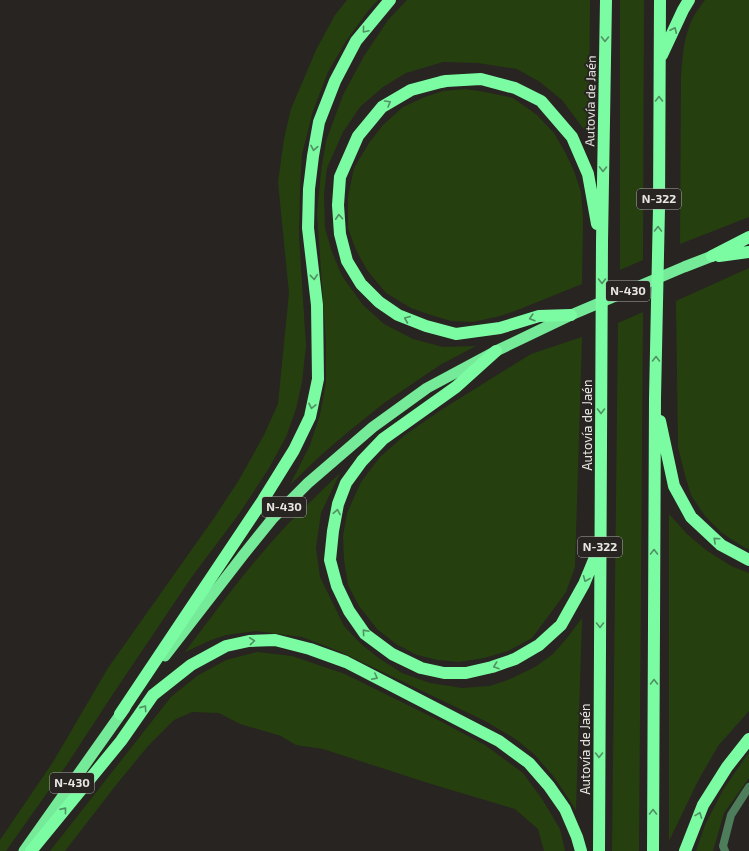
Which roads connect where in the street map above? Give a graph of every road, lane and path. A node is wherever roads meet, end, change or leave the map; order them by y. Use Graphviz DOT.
graph roads {
  1 [pos="390,0"];
  2 [pos="606,0"];
  3 [pos="660,0"];
  4 [pos="688,0"];
  5 [pos="660,60"];
  6 [pos="749,237"];
  7 [pos="602,242"];
  8 [pos="749,243"];
  9 [pos="749,252"];
  10 [pos="712,256"];
  11 [pos="571,315"];
  12 [pos="496,351"];
  13 [pos="655,398"];
  14 [pos="600,543"];
  15 [pos="749,560"];
  16 [pos="120,714"];
  17 [pos="749,739"];
  18 [pos="749,787"];
  19 [pos="24,851"];
  20 [pos="31,851"];
  21 [pos="581,851"];
  22 [pos="599,851"];
  23 [pos="653,851"];
  24 [pos="685,851"];
  25 [pos="725,851"];
  1 -- 16 [label="highway, one-way"];
  2 -- 7 [label="highway, Autovía de Jaén / N-322, one-way"];
  3 -- 5 [label="highway, N-322"];
  5 -- 4 [label="highway, one-way"];
  13 -- 5 [label="highway, N-322, one-way"];
  6 -- 10 [label="highway"];
  11 -- 7 [label="highway, one-way"];
  7 -- 14 [label="highway, Autovía de Jaén / N-322, one-way"];
  8 -- 10 [label="highway, N-430"];
  9 -- 10 [label="highway"];
  10 -- 11 [label="highway, N-430"];
  11 -- 12 [label="highway, N-430"];
  14 -- 12 [label="highway, one-way"];
  12 -- 16 [label="highway, N-430"];
  15 -- 13 [label="highway, one-way"];
  23 -- 13 [label="highway, N-322, one-way"];
  14 -- 22 [label="highway, Autovía de Jaén / N-322, one-way"];
  16 -- 19 [label="highway, N-430"];
  24 -- 17 [label="highway, one-way"];
  18 -- 25 [label="street"];
  20 -- 21 [label="highway, one-way"];
}
